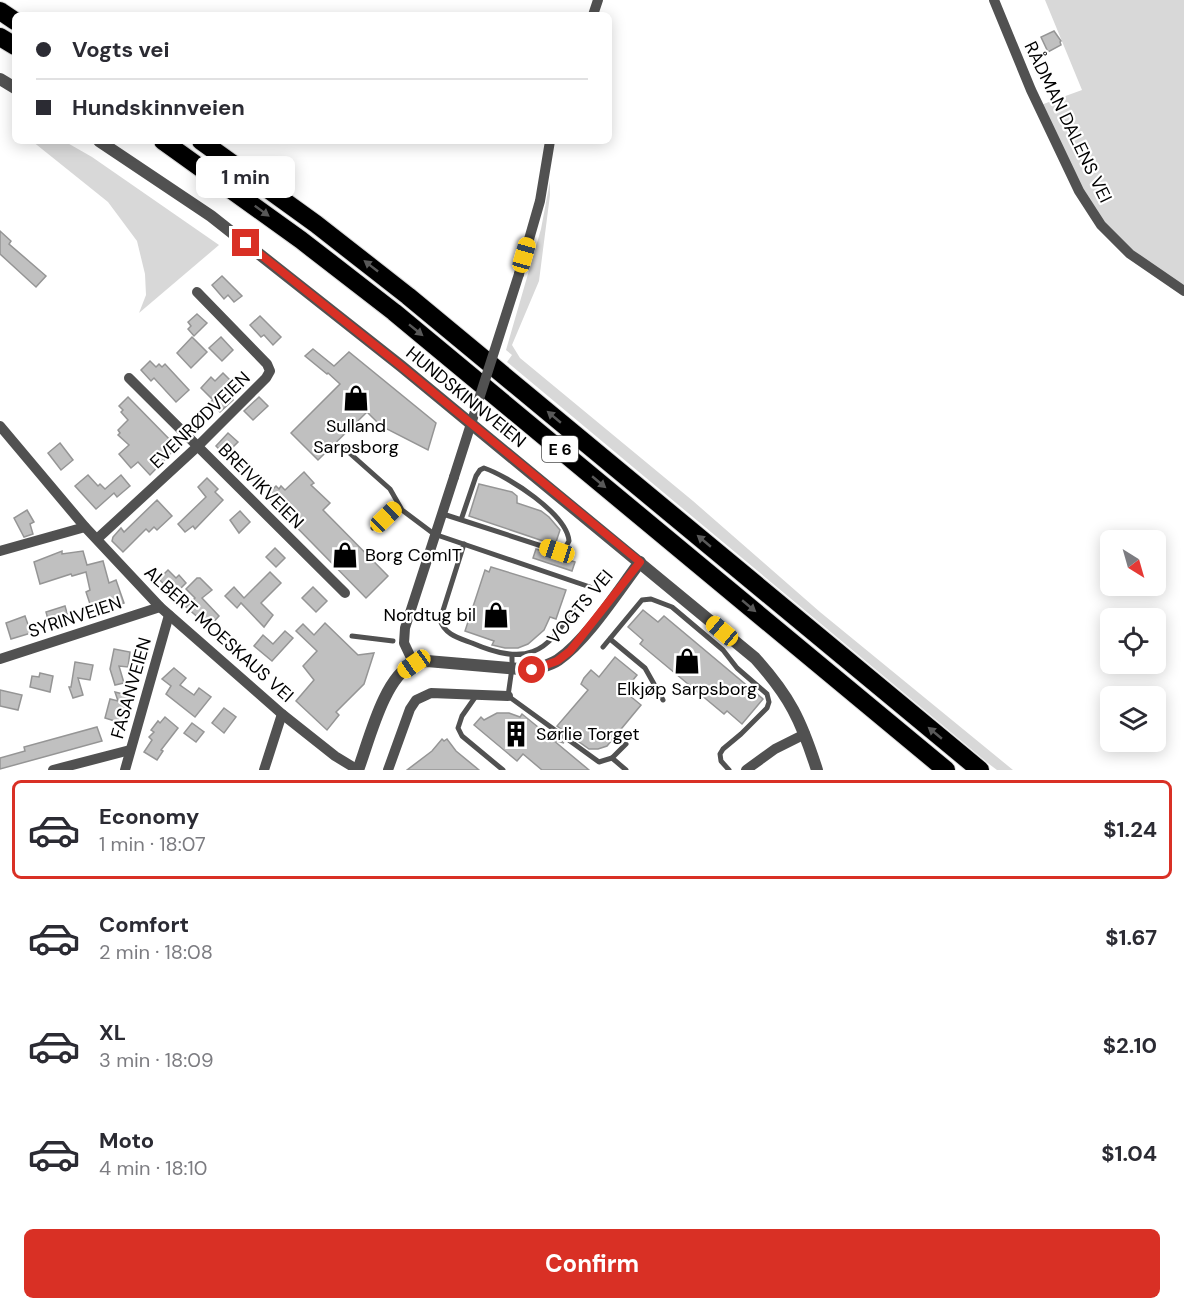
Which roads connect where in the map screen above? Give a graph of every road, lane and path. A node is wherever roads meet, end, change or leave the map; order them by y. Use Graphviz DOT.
graph roads {
  1 [pos="993,0"];
  2 [pos="103,144"];
  3 [pos="167,144"];
  4 [pos="205,144"];
  5 [pos="550,144"];
  6 [pos="1184,291"];
  7 [pos="197,292"];
  8 [pos="129,378"];
  9 [pos="0,426"];
  10 [pos="198,446"];
  11 [pos="345,449"];
  12 [pos="398,505"];
  13 [pos="441,514"];
  14 [pos="461,520"];
  15 [pos="86,527"];
  16 [pos="373,528"];
  17 [pos="434,534"];
  18 [pos="97,540"];
  19 [pos="464,544"];
  20 [pos="0,551"];
  21 [pos="640,562"];
  22 [pos="590,587"];
  23 [pos="345,593"];
  24 [pos="574,606"];
  25 [pos="160,607"];
  26 [pos="169,615"];
  27 [pos="352,636"];
  28 [pos="610,639"];
  29 [pos="393,641"];
  30 [pos="603,647"];
  31 [pos="0,659"];
  32 [pos="512,662"];
  33 [pos="414,664"];
  34 [pos="477,694"];
  35 [pos="508,696"];
  36 [pos="663,700"];
  37 [pos="282,714"];
  38 [pos="805,734"];
  39 [pos="626,744"];
  40 [pos="130,750"];
  41 [pos="612,758"];
  42 [pos="53,770"];
  43 [pos="125,770"];
  44 [pos="264,770"];
  45 [pos="358,770"];
  46 [pos="388,770"];
  47 [pos="503,770"];
  48 [pos="626,770"];
  49 [pos="729,770"];
  50 [pos="746,770"];
  51 [pos="817,770"];
  52 [pos="946,770"];
  53 [pos="980,770"];
  1 -- 6 [label="street, RÅDMAN DALENS VEI"];
  2 -- 21 [label="street, HUNDSKINNVEIEN"];
  3 -- 52 [label="highway, E 6, one-way"];
  53 -- 4 [label="highway, E 6, one-way"];
  5 -- 13 [label="street, bridge"];
  7 -- 10 [label="street, EVENRØDVEIEN"];
  8 -- 10 [label="street, BREIVIKVEIEN"];
  9 -- 15 [label="street, ALBERT MOESKAUS VEI"];
  10 -- 18 [label="street, EVENRØDVEIEN"];
  10 -- 23 [label="street, BREIVIKVEIEN"];
  11 -- 12 [label="lane"];
  12 -- 16 [label="lane"];
  12 -- 17 [label="lane"];
  13 -- 14 [label="lane"];
  13 -- 17 [label="street"];
  14 -- 14 [label="lane"];
  15 -- 18 [label="street, ALBERT MOESKAUS VEI"];
  15 -- 20 [label="street"];
  17 -- 19 [label="lane"];
  17 -- 33 [label="street"];
  18 -- 25 [label="street, ALBERT MOESKAUS VEI"];
  19 -- 22 [label="lane"];
  19 -- 32 [label="lane"];
  21 -- 32 [label="street, VOGTS VEI"];
  21 -- 38 [label="street, HUNDSKINNVEIEN"];
  24 -- 32 [label="lane"];
  25 -- 26 [label="street, ALBERT MOESKAUS VEI"];
  25 -- 31 [label="street, SYRINVEIEN"];
  26 -- 37 [label="street, ALBERT MOESKAUS VEI"];
  26 -- 40 [label="street, FASANVEIEN"];
  27 -- 29 [label="lane"];
  28 -- 30 [label="lane"];
  28 -- 36 [label="lane"];
  28 -- 49 [label="lane"];
  32 -- 33 [label="street, VOGTS VEI"];
  32 -- 35 [label="lane"];
  33 -- 45 [label="street"];
  34 -- 35 [label="street"];
  34 -- 46 [label="street"];
  34 -- 47 [label="lane"];
  35 -- 41 [label="lane"];
  37 -- 44 [label="street"];
  37 -- 45 [label="street, ALBERT MOESKAUS VEI"];
  38 -- 50 [label="street"];
  38 -- 51 [label="street, HUNDSKINNVEIEN"];
  39 -- 41 [label="lane"];
  40 -- 42 [label="street"];
  40 -- 43 [label="street, FASANVEIEN"];
  41 -- 48 [label="lane"];
}
